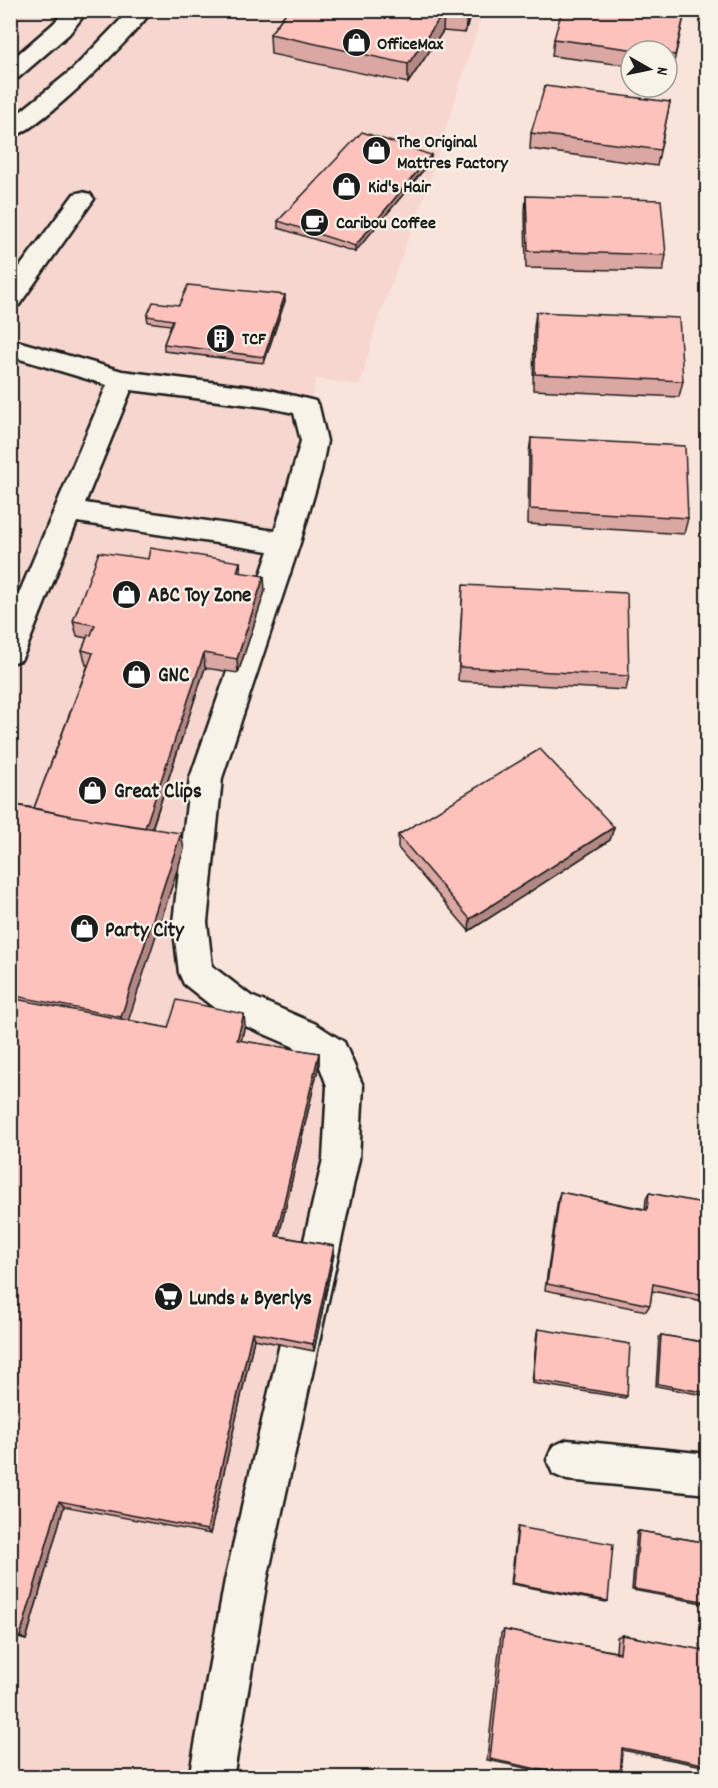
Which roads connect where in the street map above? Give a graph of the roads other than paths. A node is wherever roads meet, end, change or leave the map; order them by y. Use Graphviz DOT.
graph roads {
  1 [pos="78,10"];
  2 [pos="142,10"];
  3 [pos="10,73"];
  4 [pos="10,131"];
  5 [pos="82,199"];
  6 [pos="10,299"];
  7 [pos="10,347"];
  8 [pos="122,380"];
  9 [pos="69,510"];
  10 [pos="286,543"];
  11 [pos="10,652"];
  12 [pos="567,1460"];
  13 [pos="708,1474"];
  14 [pos="212,1778"];
  1 -- 3 [label="street"];
  2 -- 4 [label="street"];
  5 -- 6 [label="street"];
  7 -- 8 [label="street"];
  8 -- 9 [label="street"];
  8 -- 10 [label="street"];
  9 -- 10 [label="street"];
  9 -- 11 [label="street"];
  10 -- 14 [label="street"];
  12 -- 13 [label="street"];
}
